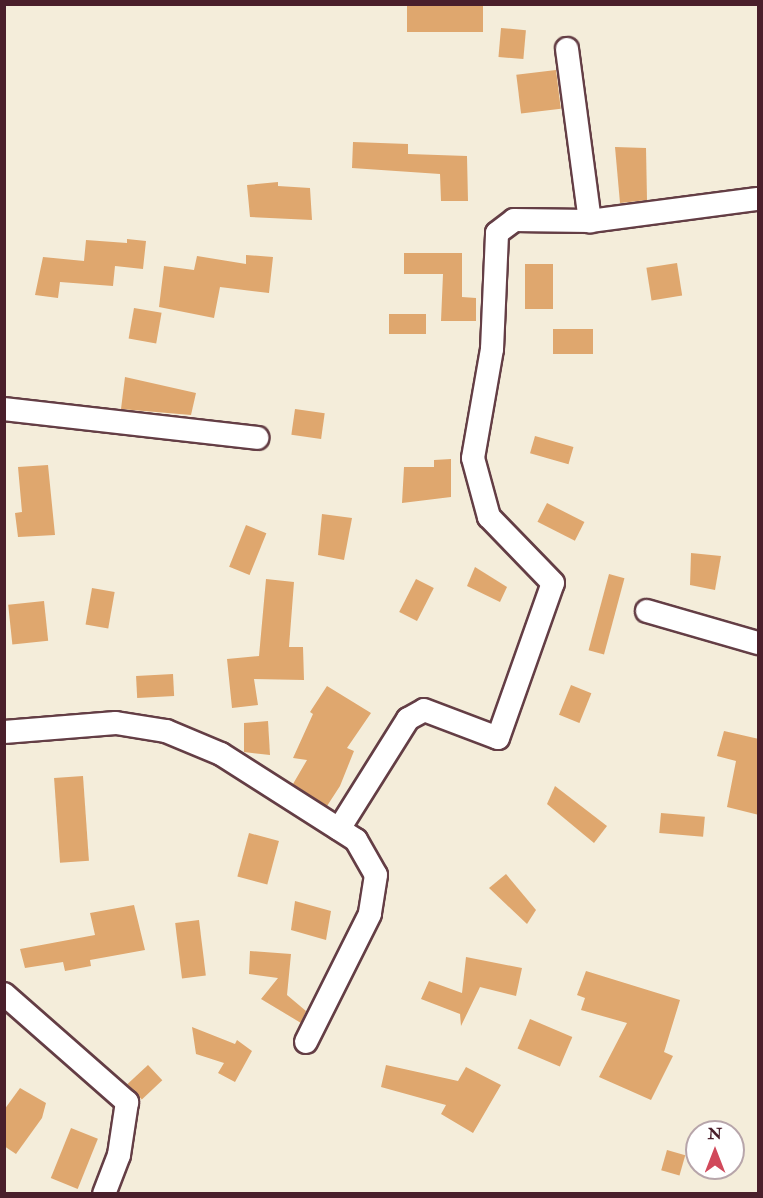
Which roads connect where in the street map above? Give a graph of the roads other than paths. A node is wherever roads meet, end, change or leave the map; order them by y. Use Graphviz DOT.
graph roads {
  1 [pos="567,48"];
  2 [pos="759,199"];
  3 [pos="590,221"];
  4 [pos="4,409"];
  5 [pos="257,438"];
  6 [pos="647,611"];
  7 [pos="759,643"];
  8 [pos="4,732"];
  9 [pos="339,829"];
  10 [pos="4,994"];
  11 [pos="306,1042"];
  12 [pos="104,1194"];
  1 -- 3 [label="street"];
  2 -- 3 [label="street"];
  3 -- 9 [label="street"];
  4 -- 5 [label="street"];
  6 -- 7 [label="street"];
  8 -- 9 [label="street"];
  9 -- 11 [label="street"];
  10 -- 12 [label="street"];
}
